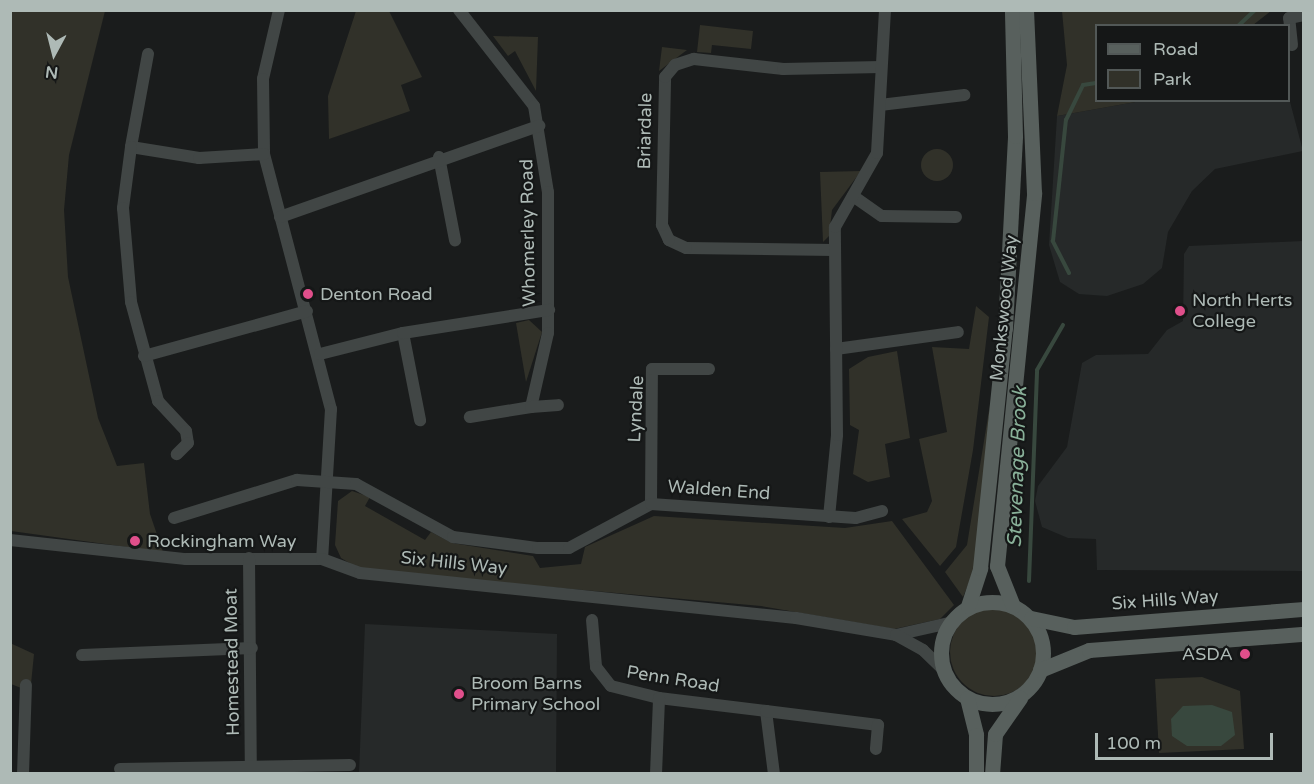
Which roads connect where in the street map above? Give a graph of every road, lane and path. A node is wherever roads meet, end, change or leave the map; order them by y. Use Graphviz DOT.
graph roads {
  1 [pos="279,10"];
  2 [pos="459,10"];
  3 [pos="885,10"];
  4 [pos="1012,10"];
  5 [pos="1026,10"];
  6 [pos="1304,15"];
  7 [pos="1290,24"];
  8 [pos="1290,25"];
  9 [pos="1293,45"];
  10 [pos="148,54"];
  11 [pos="881,67"];
  12 [pos="964,95"];
  13 [pos="880,105"];
  14 [pos="539,126"];
  15 [pos="131,147"];
  16 [pos="264,154"];
  17 [pos="439,157"];
  18 [pos="853,196"];
  19 [pos="280,217"];
  20 [pos="956,217"];
  21 [pos="455,240"];
  22 [pos="834,250"];
  23 [pos="549,310"];
  24 [pos="307,311"];
  25 [pos="958,332"];
  26 [pos="403,333"];
  27 [pos="836,349"];
  28 [pos="320,354"];
  29 [pos="144,356"];
  30 [pos="709,369"];
  31 [pos="558,405"];
  32 [pos="531,407"];
  33 [pos="470,417"];
  34 [pos="420,420"];
  35 [pos="177,454"];
  36 [pos="328,482"];
  37 [pos="651,504"];
  38 [pos="882,511"];
  39 [pos="829,517"];
  40 [pos="174,518"];
  41 [pos="10,540"];
  42 [pos="249,558"];
  43 [pos="322,559"];
  44 [pos="969,606"];
  45 [pos="1013,606"];
  46 [pos="1304,609"];
  47 [pos="1031,618"];
  48 [pos="592,620"];
  49 [pos="949,623"];
  50 [pos="1304,634"];
  51 [pos="896,635"];
  52 [pos="252,648"];
  53 [pos="82,655"];
  54 [pos="943,669"];
  55 [pos="1040,670"];
  56 [pos="26,685"];
  57 [pos="658,698"];
  58 [pos="967,698"];
  59 [pos="1020,698"];
  60 [pos="766,711"];
  61 [pos="876,749"];
  62 [pos="350,765"];
  63 [pos="120,769"];
  64 [pos="251,770"];
  65 [pos="22,774"];
  66 [pos="656,774"];
  67 [pos="774,774"];
  68 [pos="976,774"];
  69 [pos="992,774"];
  1 -- 16 [label="street"];
  2 -- 14 [label="street, Whomerley Road"];
  3 -- 11 [label="street"];
  4 -- 44 [label="main road, Monkswood Way"];
  5 -- 45 [label="main road, Monkswood Way"];
  6 -- 7 [label="street"];
  8 -- 9 [label="street"];
  10 -- 15 [label="street"];
  11 -- 13 [label="street"];
  11 -- 22 [label="street, Briardale"];
  12 -- 13 [label="street"];
  13 -- 18 [label="street"];
  14 -- 17 [label="street"];
  14 -- 23 [label="street, Whomerley Road"];
  15 -- 16 [label="street"];
  15 -- 29 [label="street"];
  16 -- 19 [label="street"];
  17 -- 19 [label="street"];
  17 -- 21 [label="street"];
  18 -- 20 [label="street"];
  18 -- 22 [label="street"];
  19 -- 24 [label="street"];
  22 -- 27 [label="street"];
  23 -- 26 [label="street"];
  23 -- 32 [label="street, Whomerley Road"];
  24 -- 28 [label="street"];
  24 -- 29 [label="street"];
  25 -- 27 [label="street"];
  26 -- 28 [label="street"];
  26 -- 34 [label="street"];
  27 -- 39 [label="street"];
  28 -- 36 [label="street"];
  29 -- 35 [label="street"];
  30 -- 37 [label="street, Lyndale"];
  31 -- 32 [label="street"];
  32 -- 33 [label="street"];
  36 -- 37 [label="street, Walden End"];
  36 -- 40 [label="street, Walden End"];
  36 -- 43 [label="street"];
  37 -- 39 [label="street, Walden End"];
  38 -- 39 [label="street, Walden End"];
  41 -- 42 [label="street, Six Hills Way"];
  42 -- 43 [label="street, Six Hills Way"];
  42 -- 52 [label="street, Homestead Moat"];
  43 -- 51 [label="street, Six Hills Way"];
  44 -- 45 [label="main road"];
  44 -- 49 [label="main road"];
  45 -- 47 [label="main road"];
  46 -- 47 [label="main road, Six Hills Way"];
  47 -- 55 [label="main road"];
  48 -- 57 [label="street, Penn Road"];
  49 -- 51 [label="street, Six Hills Way"];
  49 -- 54 [label="main road"];
  50 -- 55 [label="main road"];
  51 -- 54 [label="street, Six Hills Way"];
  52 -- 53 [label="street"];
  52 -- 64 [label="street, Homestead Moat"];
  54 -- 58 [label="main road"];
  55 -- 59 [label="main road"];
  56 -- 65 [label="street"];
  57 -- 60 [label="street, Penn Road"];
  57 -- 66 [label="street"];
  58 -- 59 [label="main road"];
  58 -- 68 [label="main road"];
  59 -- 69 [label="main road"];
  60 -- 61 [label="street, Penn Road"];
  60 -- 67 [label="street"];
  62 -- 64 [label="street"];
  63 -- 64 [label="street"];
}
